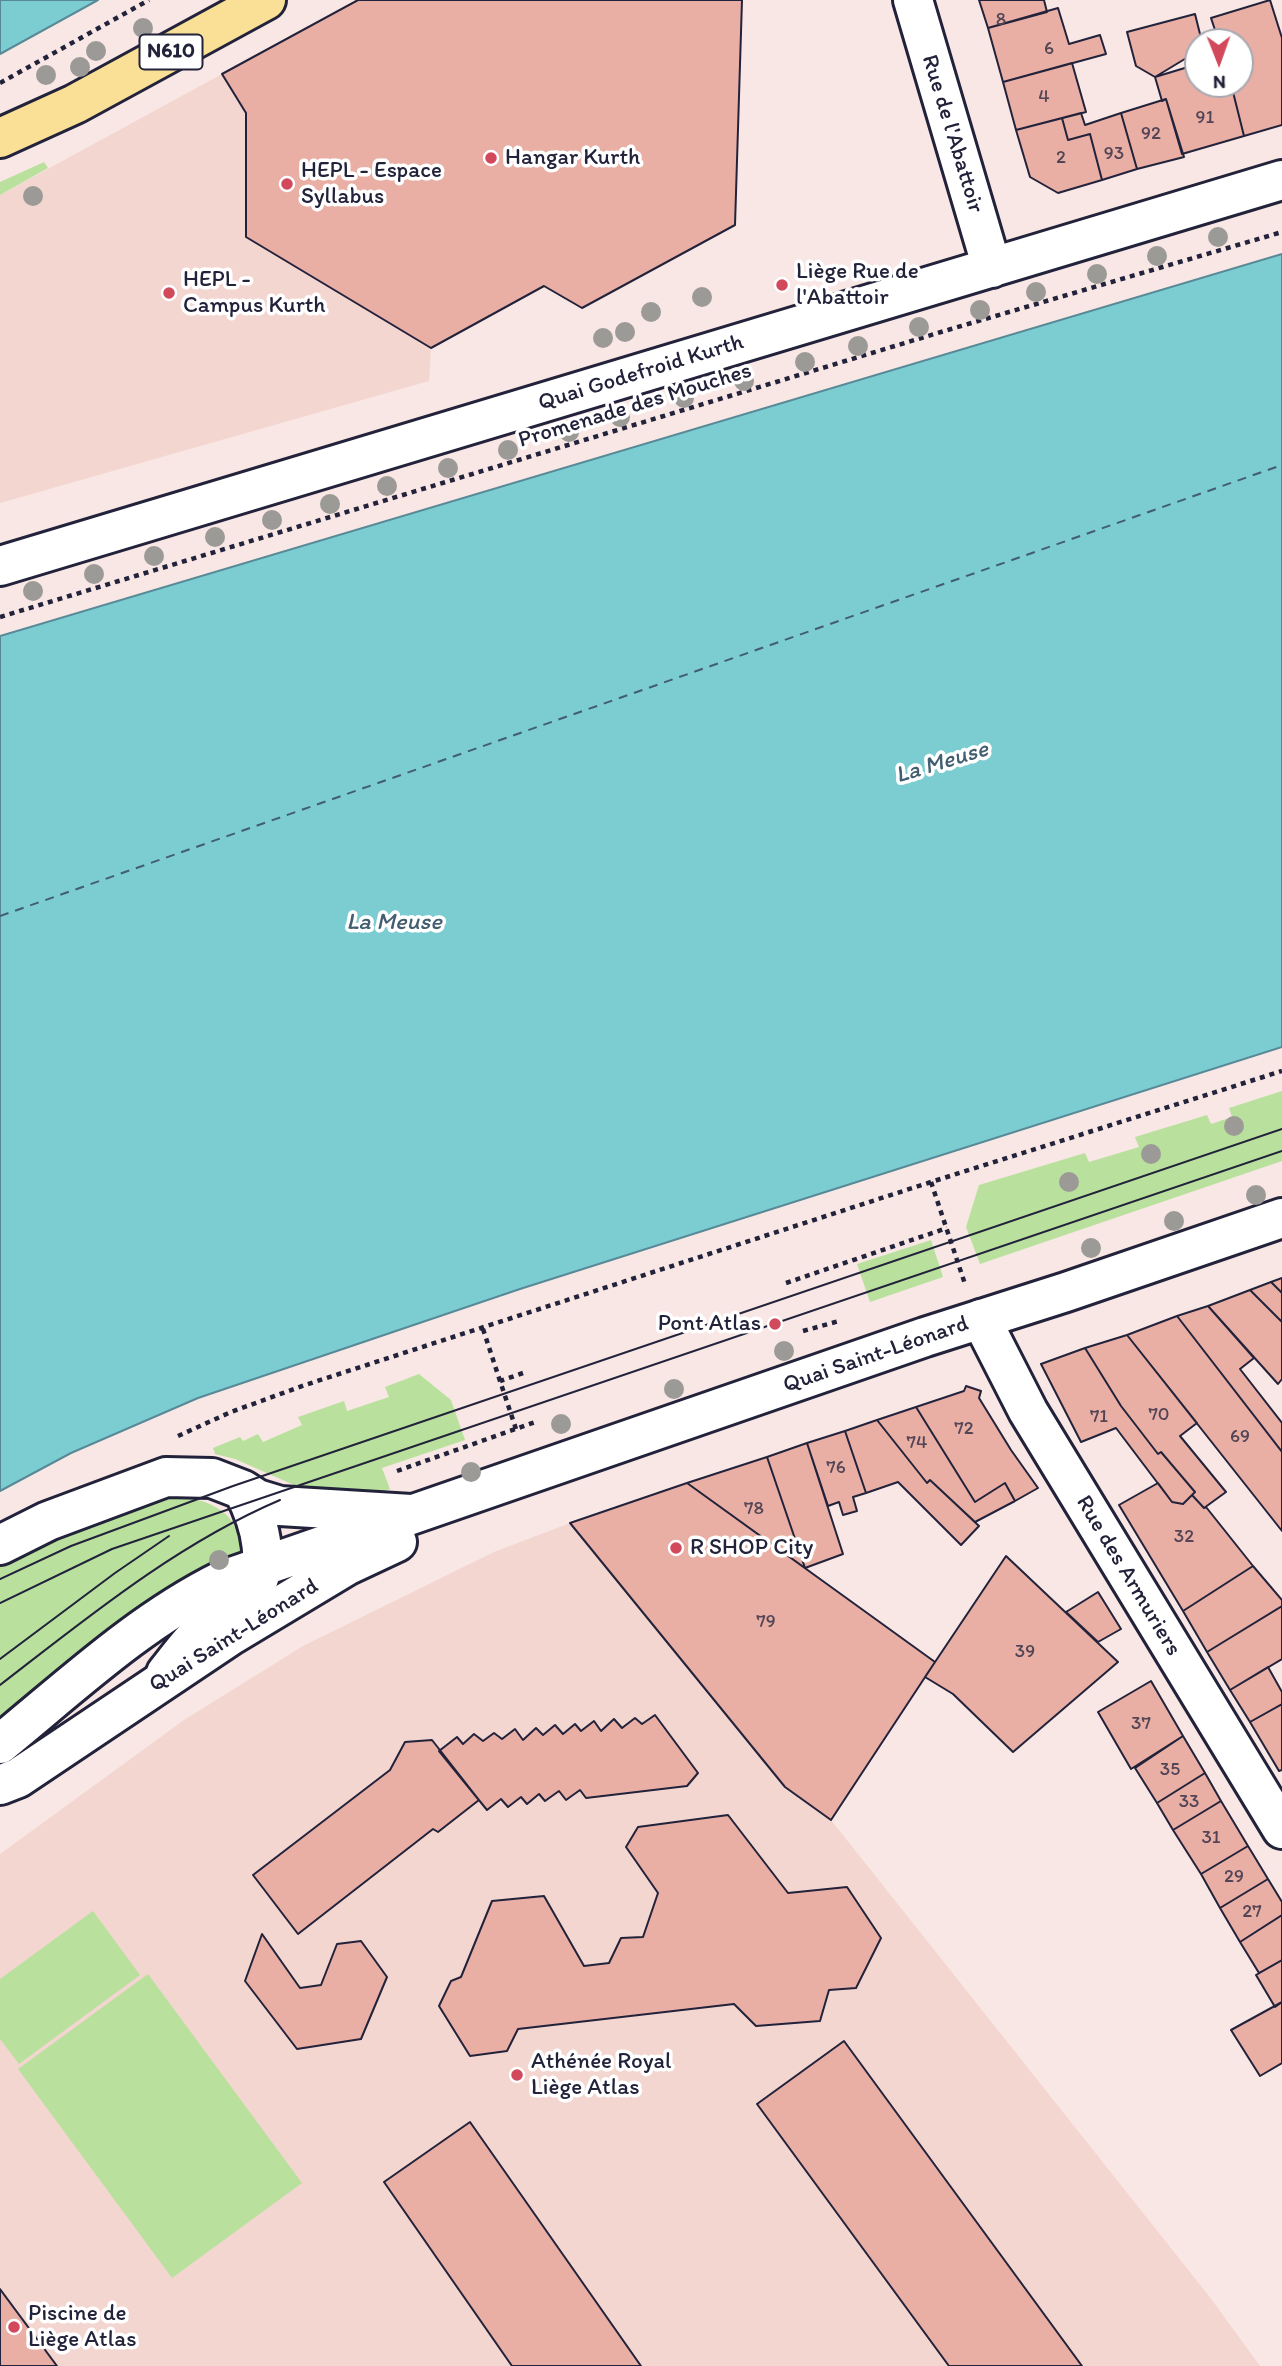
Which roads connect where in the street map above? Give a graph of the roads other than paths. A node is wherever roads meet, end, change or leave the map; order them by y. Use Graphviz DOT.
graph roads {
  1 [pos="266,0"];
  2 [pos="913,0"];
  3 [pos="0,138"];
  4 [pos="1282,180"];
  5 [pos="992,268"];
  6 [pos="0,566"];
  7 [pos="1282,1218"];
  8 [pos="981,1319"];
  9 [pos="243,1490"];
  10 [pos="471,1494"];
  11 [pos="411,1514"];
  12 [pos="0,1545"];
  13 [pos="262,1568"];
  14 [pos="158,1683"];
  15 [pos="0,1744"];
  16 [pos="0,1785"];
  17 [pos="1282,1829"];
  1 -- 3 [label="main road, N610"];
  2 -- 5 [label="street, Rue de l'Abattoir"];
  4 -- 5 [label="street, Quai Godefroid Kurth"];
  5 -- 6 [label="street, Quai Godefroid Kurth"];
  7 -- 8 [label="street, Quai Saint-Léonard"];
  8 -- 10 [label="street, Quai Saint-Léonard"];
  8 -- 17 [label="street, Rue des Armuriers"];
  9 -- 11 [label="street, Quai Saint-Léonard"];
  9 -- 12 [label="street, Quai Saint-Léonard"];
  9 -- 13 [label="street"];
  10 -- 11 [label="street, Quai Saint-Léonard"];
  10 -- 14 [label="street, Quai Saint-Léonard"];
  11 -- 13 [label="street, Quai Saint-Léonard"];
  13 -- 14 [label="street"];
  13 -- 15 [label="street, Quai Saint-Léonard"];
  14 -- 16 [label="street, Quai Saint-Léonard"];
}
